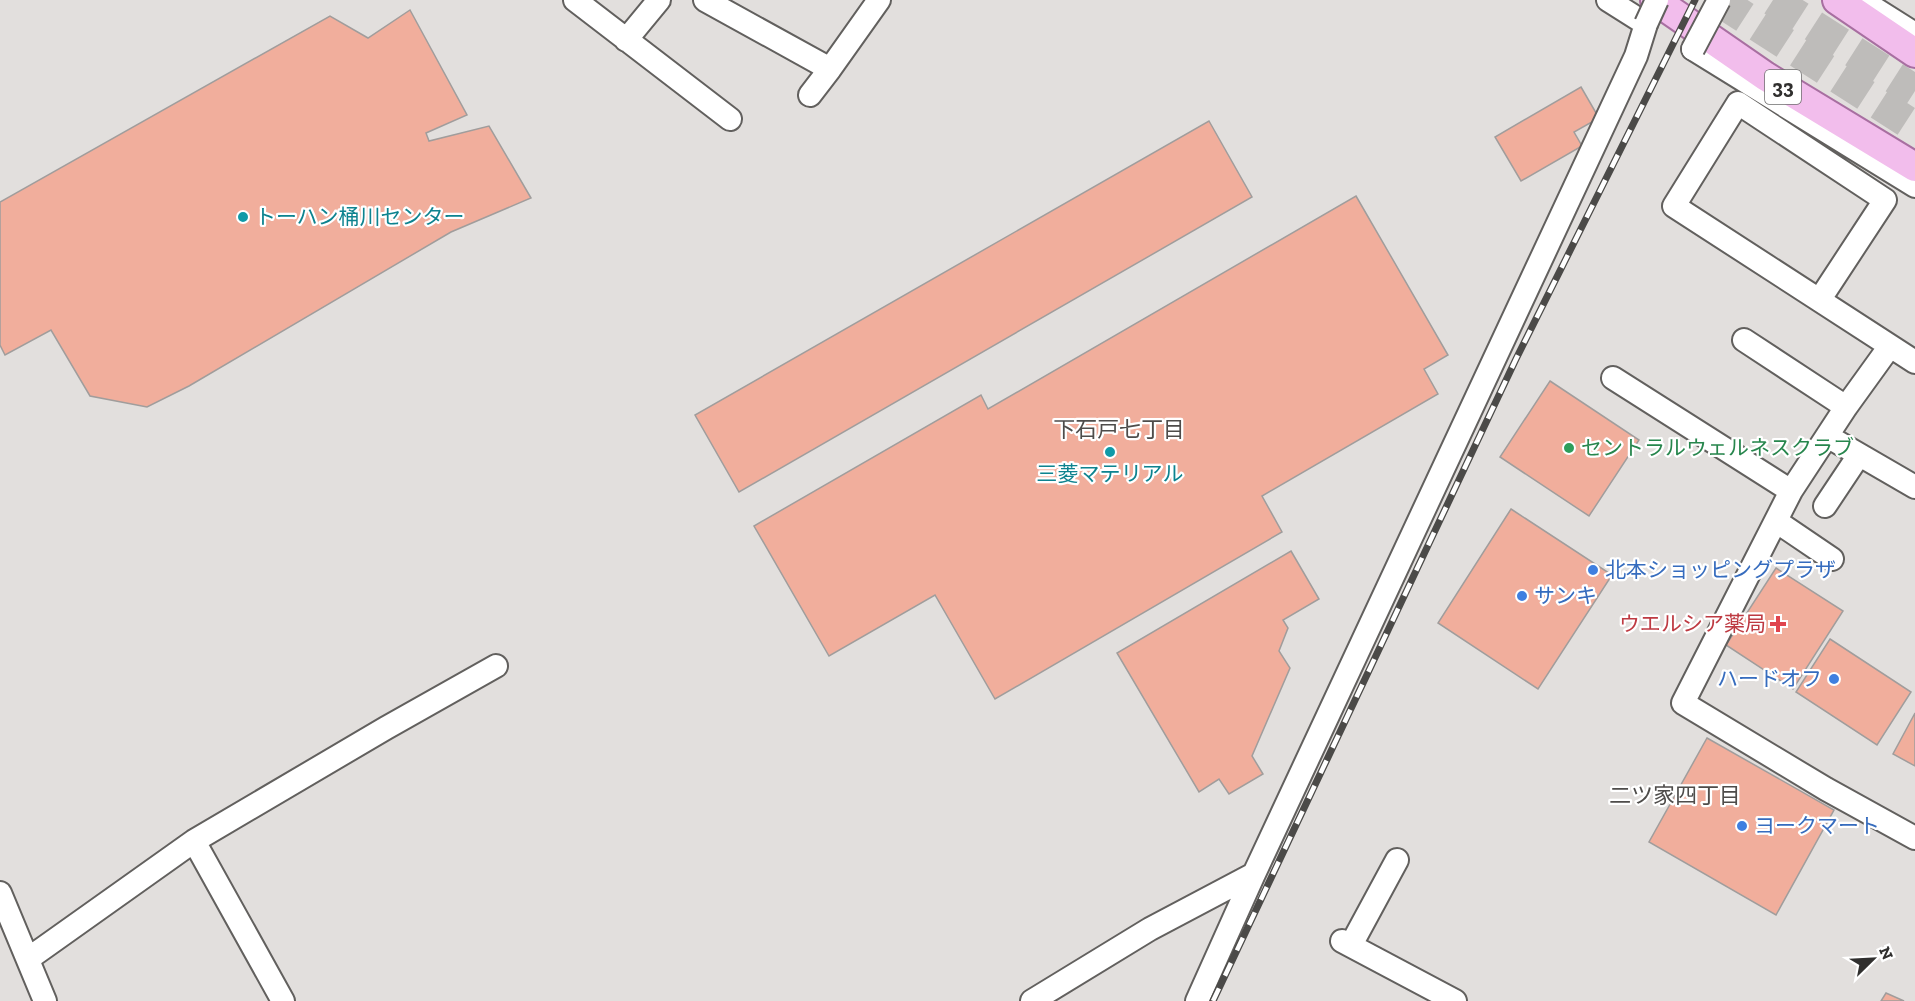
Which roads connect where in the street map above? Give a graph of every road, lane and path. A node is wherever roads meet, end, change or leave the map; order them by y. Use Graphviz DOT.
graph roads {
  1 [pos="575,0"];
  2 [pos="659,0"];
  3 [pos="705,0"];
  4 [pos="879,0"];
  5 [pos="1608,0"];
  6 [pos="1719,0"];
  7 [pos="1837,0"];
  8 [pos="1861,0"];
  9 [pos="1653,8"];
  10 [pos="1915,34"];
  11 [pos="626,40"];
  12 [pos="1915,53"];
  13 [pos="830,69"];
  14 [pos="1751,84"];
  15 [pos="810,95"];
  16 [pos="1738,103"];
  17 [pos="730,119"];
  18 [pos="1910,177"];
  19 [pos="1885,200"];
  20 [pos="1820,298"];
  21 [pos="1744,340"];
  22 [pos="1890,346"];
  23 [pos="1915,362"];
  24 [pos="1613,378"];
  25 [pos="1846,407"];
  26 [pos="1827,436"];
  27 [pos="1859,455"];
  28 [pos="1915,487"];
  29 [pos="1791,491"];
  30 [pos="1825,506"];
  31 [pos="1776,521"];
  32 [pos="1832,559"];
  33 [pos="496,666"];
  34 [pos="1915,838"];
  35 [pos="194,842"];
  36 [pos="1397,860"];
  37 [pos="1254,874"];
  38 [pos="0,893"];
  39 [pos="28,959"];
  40 [pos="45,1001"];
  41 [pos="283,1001"];
  42 [pos="1032,1001"];
  43 [pos="1197,1001"];
  44 [pos="1455,1001"];
  1 -- 11 [label="street"];
  2 -- 11 [label="street"];
  3 -- 13 [label="street"];
  4 -- 13 [label="street"];
  5 -- 9 [label="street"];
  6 -- 14 [label="street, bridge"];
  7 -- 12 [label="main road"];
  8 -- 10 [label="street"];
  9 -- 18 [label="main road, 33"];
  9 -- 37 [label="street"];
  11 -- 17 [label="street"];
  13 -- 15 [label="street"];
  14 -- 16 [label="street"];
  14 -- 18 [label="street"];
  16 -- 19 [label="street"];
  16 -- 20 [label="street"];
  18 -- 19 [label="street"];
  19 -- 20 [label="street"];
  20 -- 22 [label="street"];
  21 -- 25 [label="street"];
  22 -- 23 [label="street"];
  22 -- 25 [label="street"];
  24 -- 29 [label="street"];
  25 -- 26 [label="street"];
  26 -- 27 [label="street"];
  26 -- 29 [label="street"];
  27 -- 28 [label="street"];
  27 -- 30 [label="street"];
  29 -- 31 [label="street"];
  31 -- 32 [label="street"];
  31 -- 34 [label="street"];
  33 -- 35 [label="street"];
  35 -- 39 [label="street"];
  35 -- 41 [label="street"];
  36 -- 44 [label="street"];
  37 -- 42 [label="street"];
  37 -- 43 [label="street"];
  38 -- 39 [label="street"];
  39 -- 40 [label="street"];
}
